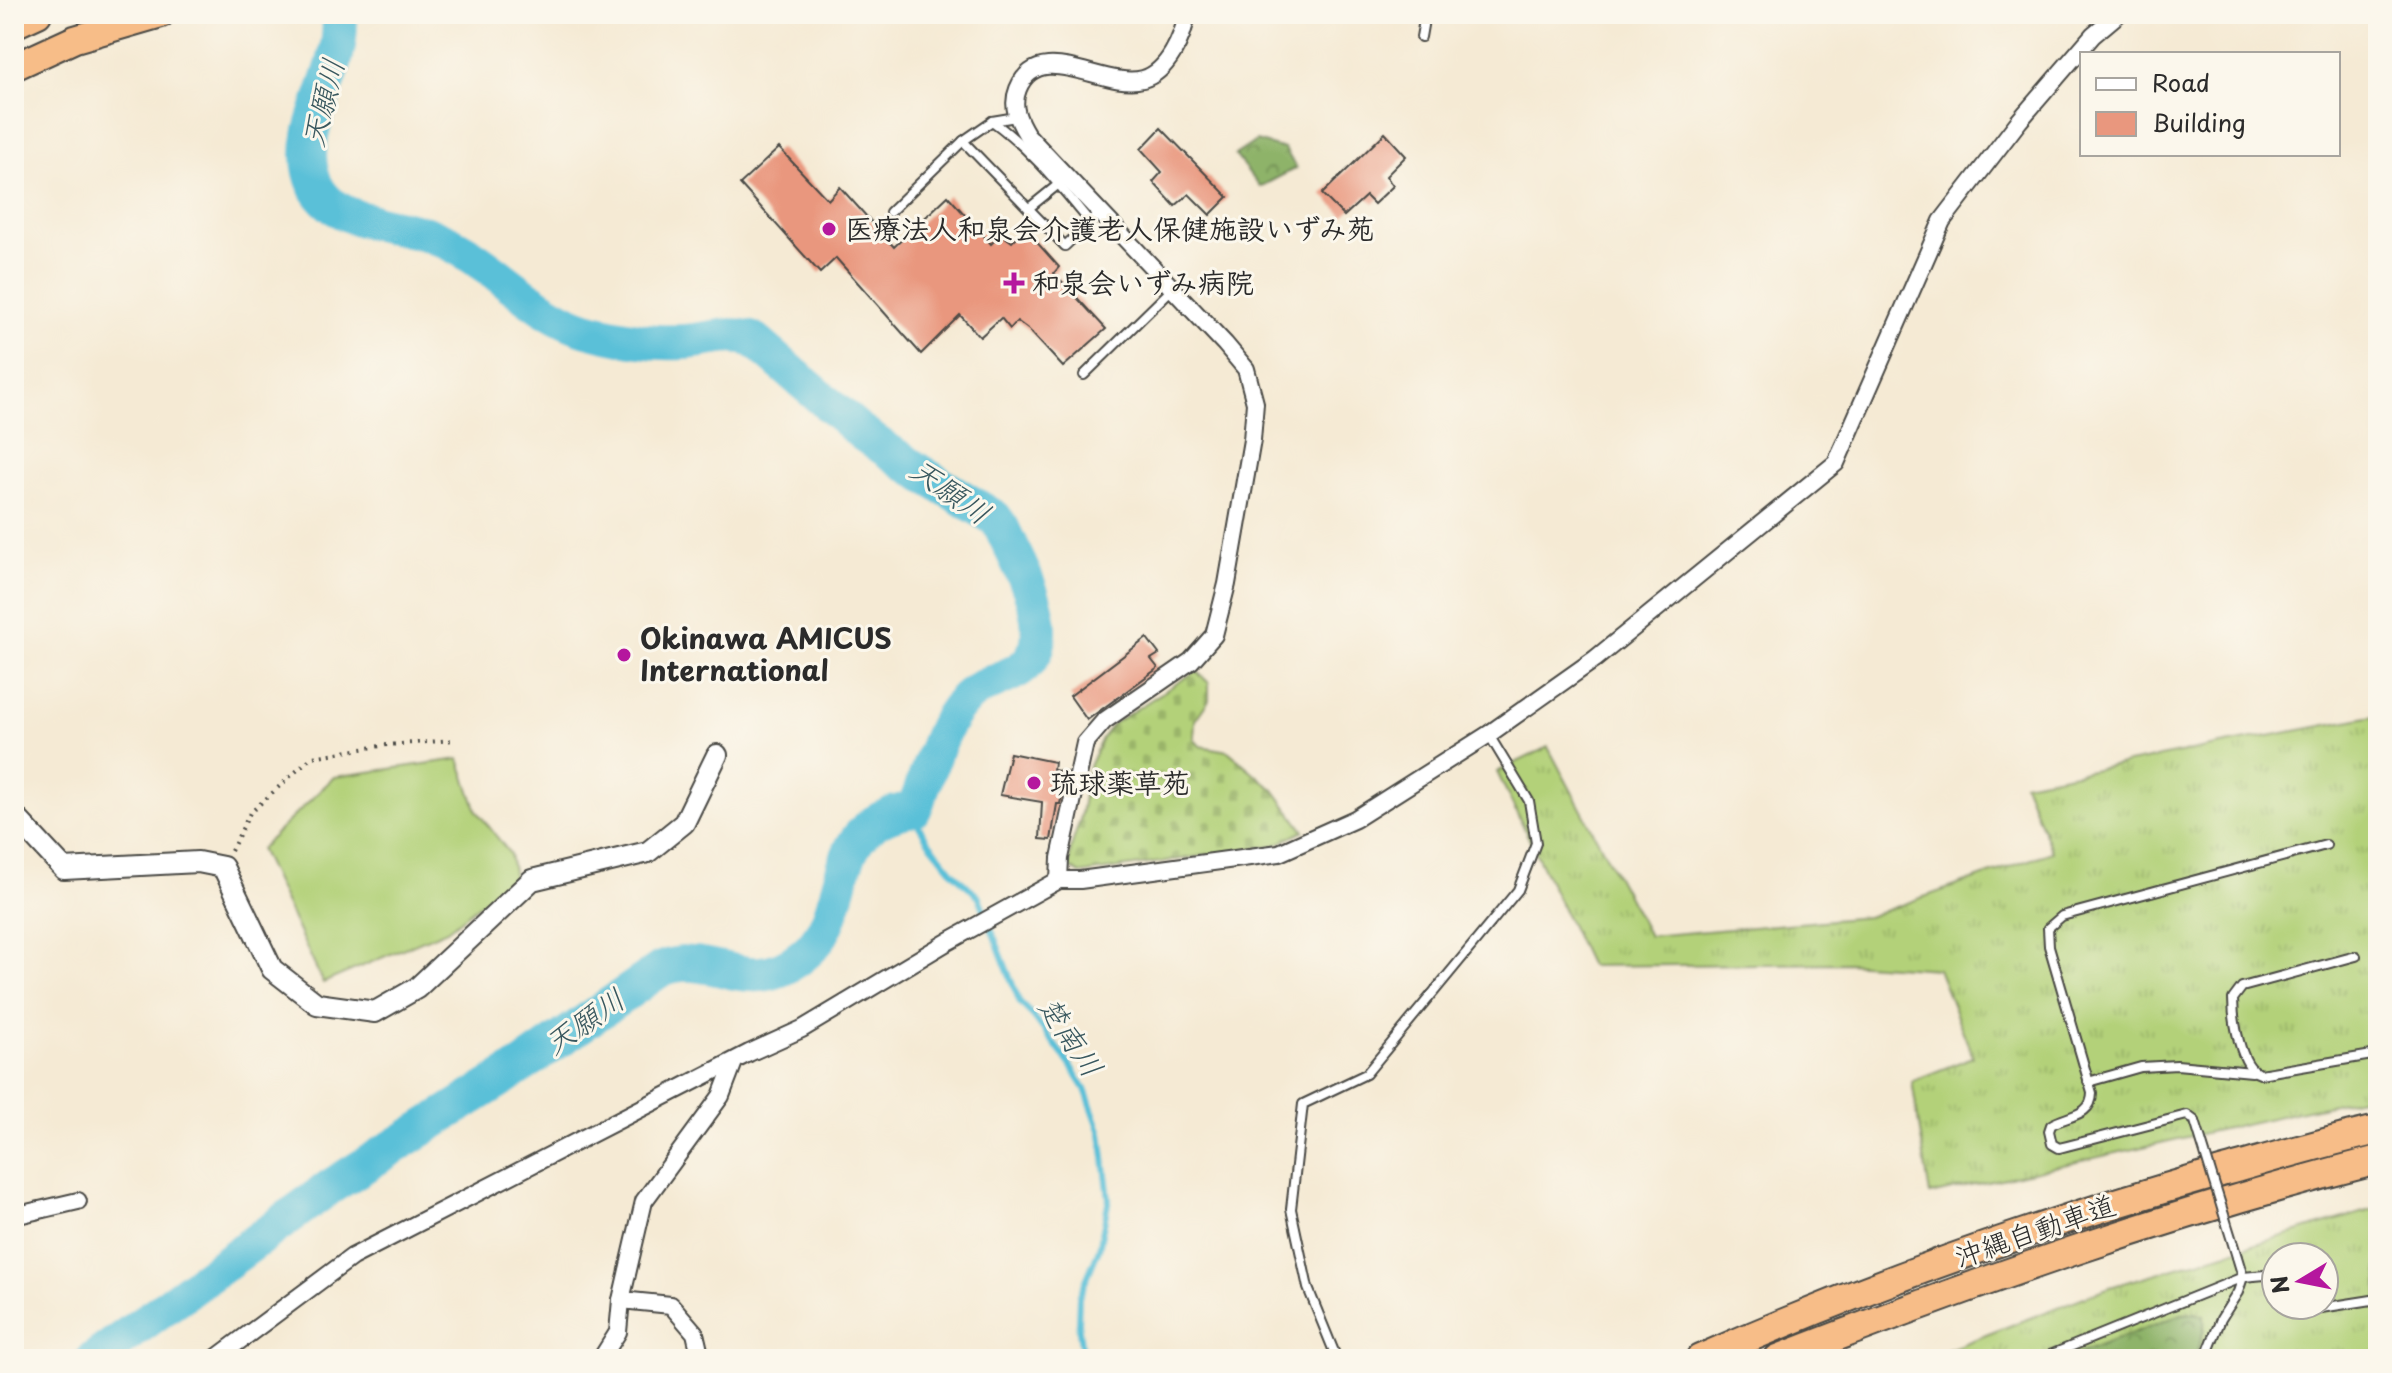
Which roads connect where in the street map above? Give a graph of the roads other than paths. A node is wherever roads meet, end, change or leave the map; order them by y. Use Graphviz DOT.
graph roads {
  1 [pos="38,14"];
  2 [pos="161,14"];
  3 [pos="1187,14"];
  4 [pos="1425,14"];
  5 [pos="2118,14"];
  6 [pos="14,25"];
  7 [pos="1421,37"];
  8 [pos="14,67"];
  9 [pos="1016,117"];
  10 [pos="992,121"];
  11 [pos="963,141"];
  12 [pos="1062,180"];
  13 [pos="1029,208"];
  14 [pos="890,212"];
  15 [pos="1095,217"];
  16 [pos="1172,288"];
  17 [pos="1084,375"];
  18 [pos="1489,734"];
  19 [pos="717,755"];
  20 [pos="14,815"];
  21 [pos="2326,845"];
  22 [pos="1059,880"];
  23 [pos="2356,956"];
  24 [pos="2378,1054"];
  25 [pos="734,1062"];
  26 [pos="2252,1072"];
  27 [pos="2088,1082"];
  28 [pos="2378,1130"];
  29 [pos="2378,1160"];
  30 [pos="78,1201"];
  31 [pos="14,1216"];
  32 [pos="2260,1275"];
  33 [pos="2243,1277"];
  34 [pos="2378,1299"];
  35 [pos="621,1300"];
  36 [pos="2340,1305"];
  37 [pos="215,1359"];
  38 [pos="601,1359"];
  39 [pos="701,1359"];
  40 [pos="1337,1359"];
  41 [pos="1700,1359"];
  42 [pos="1778,1359"];
  43 [pos="2040,1359"];
  44 [pos="2205,1359"];
  1 -- 6 [label="highway"];
  2 -- 8 [label="highway"];
  3 -- 9 [label="street"];
  4 -- 7 [label="lane"];
  5 -- 18 [label="street"];
  9 -- 10 [label="lane"];
  9 -- 12 [label="street"];
  10 -- 11 [label="lane"];
  10 -- 12 [label="lane"];
  11 -- 13 [label="lane"];
  11 -- 14 [label="lane"];
  12 -- 13 [label="lane"];
  12 -- 15 [label="street"];
  13 -- 15 [label="lane"];
  15 -- 16 [label="street"];
  16 -- 17 [label="lane"];
  16 -- 22 [label="street"];
  18 -- 22 [label="street"];
  18 -- 40 [label="lane"];
  19 -- 20 [label="street"];
  21 -- 27 [label="lane"];
  22 -- 25 [label="street"];
  23 -- 26 [label="lane"];
  24 -- 26 [label="lane"];
  25 -- 35 [label="street"];
  25 -- 37 [label="street"];
  26 -- 27 [label="lane"];
  27 -- 33 [label="lane, bridge"];
  28 -- 41 [label="highway, 沖縄自動車道"];
  29 -- 42 [label="highway, 沖縄自動車道"];
  30 -- 31 [label="street"];
  32 -- 33 [label="lane"];
  33 -- 43 [label="lane"];
  33 -- 44 [label="lane"];
  34 -- 36 [label="lane"];
  35 -- 38 [label="street"];
  35 -- 39 [label="street"];
}
